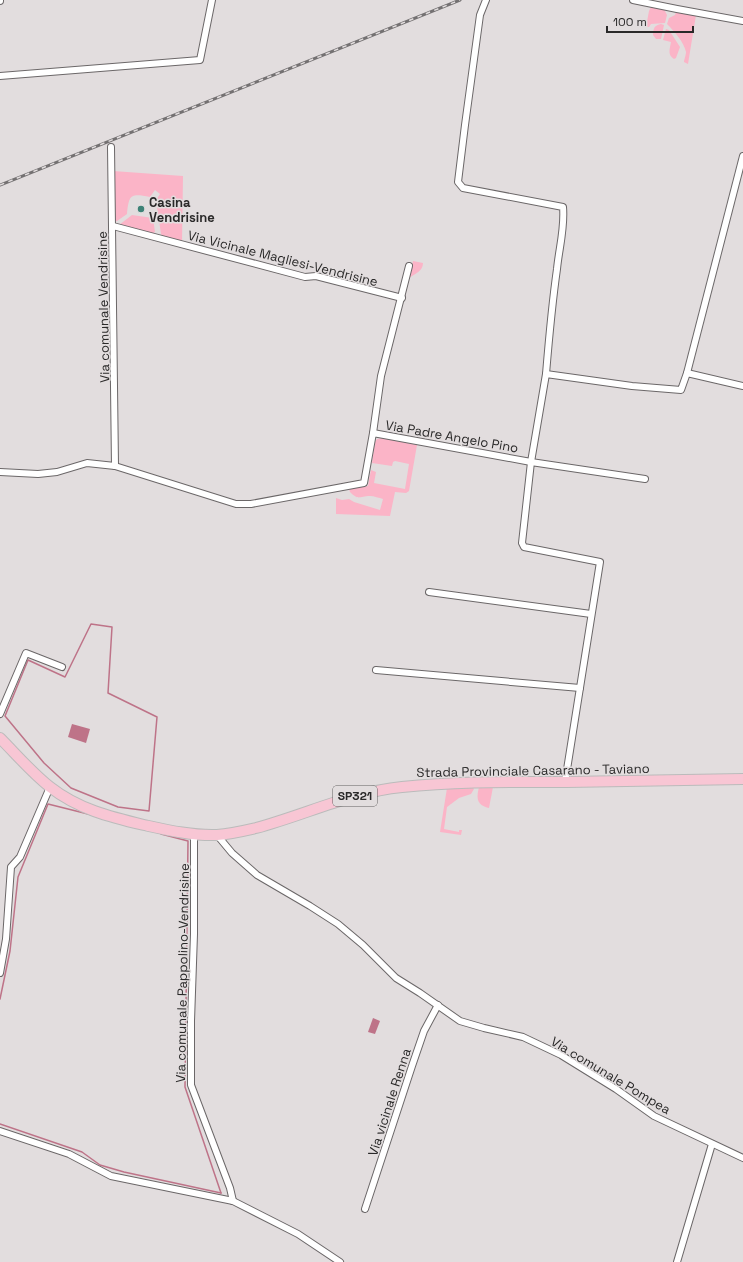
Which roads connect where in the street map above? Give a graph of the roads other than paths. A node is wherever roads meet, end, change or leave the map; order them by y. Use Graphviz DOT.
graph roads {
  1 [pos="212,0"];
  2 [pos="486,0"];
  3 [pos="633,0"];
  4 [pos="743,21"];
  5 [pos="0,76"];
  6 [pos="111,147"];
  7 [pos="743,156"];
  8 [pos="113,226"];
  9 [pos="409,266"];
  10 [pos="402,298"];
  11 [pos="687,373"];
  12 [pos="546,374"];
  13 [pos="743,386"];
  14 [pos="373,433"];
  15 [pos="531,462"];
  16 [pos="115,466"];
  17 [pos="0,472"];
  18 [pos="646,479"];
  19 [pos="429,592"];
  20 [pos="591,614"];
  21 [pos="62,668"];
  22 [pos="376,670"];
  23 [pos="580,688"];
  24 [pos="0,714"];
  25 [pos="0,738"];
  26 [pos="743,779"];
  27 [pos="565,782"];
  28 [pos="50,787"];
  29 [pos="194,834"];
  30 [pos="217,834"];
  31 [pos="0,973"];
  32 [pos="438,1005"];
  33 [pos="0,1131"];
  34 [pos="712,1144"];
  35 [pos="743,1158"];
  36 [pos="232,1201"];
  37 [pos="365,1209"];
  38 [pos="340,1262"];
  39 [pos="677,1262"];
  1 -- 5 [label="street"];
  2 -- 12 [label="street, Via Padre Angelo Pino"];
  3 -- 4 [label="street"];
  6 -- 8 [label="street, Via comunale Vendrisine"];
  7 -- 11 [label="street"];
  8 -- 10 [label="street, Via Vicinale Magliesi-Vendrisine"];
  8 -- 16 [label="street, Via comunale Vendrisine"];
  9 -- 10 [label="street"];
  10 -- 14 [label="street"];
  11 -- 12 [label="street"];
  11 -- 13 [label="street"];
  12 -- 15 [label="street, Via Padre Angelo Pino"];
  14 -- 15 [label="street, Via Padre Angelo Pino"];
  14 -- 16 [label="street, Via Padre Angelo Pino"];
  15 -- 18 [label="street"];
  15 -- 20 [label="street"];
  16 -- 17 [label="street, Via Padre Angelo Pino"];
  19 -- 20 [label="street"];
  20 -- 23 [label="street"];
  21 -- 24 [label="street"];
  22 -- 23 [label="street"];
  23 -- 27 [label="street"];
  25 -- 28 [label="main road, Strada Provinciale Casarano - Taviano / SP321"];
  26 -- 27 [label="main road, Strada Provinciale Casarano - Taviano / SP321"];
  27 -- 30 [label="main road, Strada Provinciale Casarano - Taviano / SP321"];
  28 -- 29 [label="main road, Strada Provinciale Casarano - Taviano / SP321"];
  28 -- 31 [label="street"];
  29 -- 30 [label="main road, Strada Provinciale Casarano - Taviano / SP321"];
  29 -- 36 [label="street, Via comunale Pappolino-Vendrisine"];
  30 -- 32 [label="street, Via comunale Pompea"];
  32 -- 34 [label="street, Via comunale Pompea"];
  32 -- 37 [label="street, Via vicinale Renna"];
  33 -- 36 [label="street"];
  34 -- 35 [label="street, Via comunale Pompea"];
  34 -- 39 [label="street"];
  36 -- 38 [label="street"];
}
